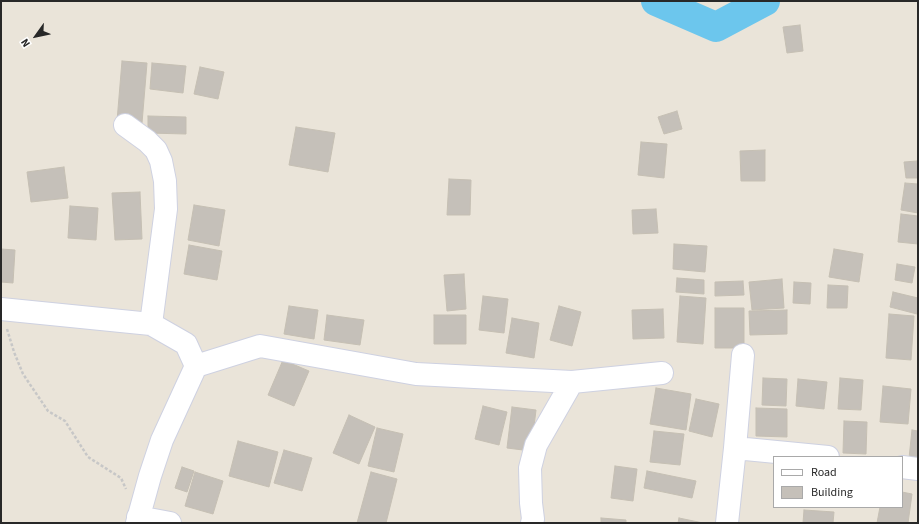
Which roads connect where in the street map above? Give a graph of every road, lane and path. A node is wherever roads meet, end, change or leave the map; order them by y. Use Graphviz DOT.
graph roads {
  1 [pos="125,125"];
  2 [pos="1,309"];
  3 [pos="151,324"];
  4 [pos="743,355"];
  5 [pos="196,366"];
  6 [pos="662,373"];
  7 [pos="572,382"];
  8 [pos="735,448"];
  9 [pos="818,456"];
  10 [pos="903,467"];
  11 [pos="918,469"];
  12 [pos="127,491"];
  13 [pos="138,520"];
  14 [pos="170,523"];
  15 [pos="532,523"];
  16 [pos="727,523"];
  1 -- 3 [label="street"];
  2 -- 3 [label="street"];
  2 -- 12 [label="path"];
  3 -- 5 [label="street"];
  4 -- 8 [label="street"];
  5 -- 7 [label="street"];
  5 -- 13 [label="street"];
  6 -- 7 [label="street"];
  7 -- 15 [label="street"];
  8 -- 9 [label="street"];
  8 -- 16 [label="street"];
  10 -- 11 [label="street"];
  13 -- 14 [label="street"];
}
